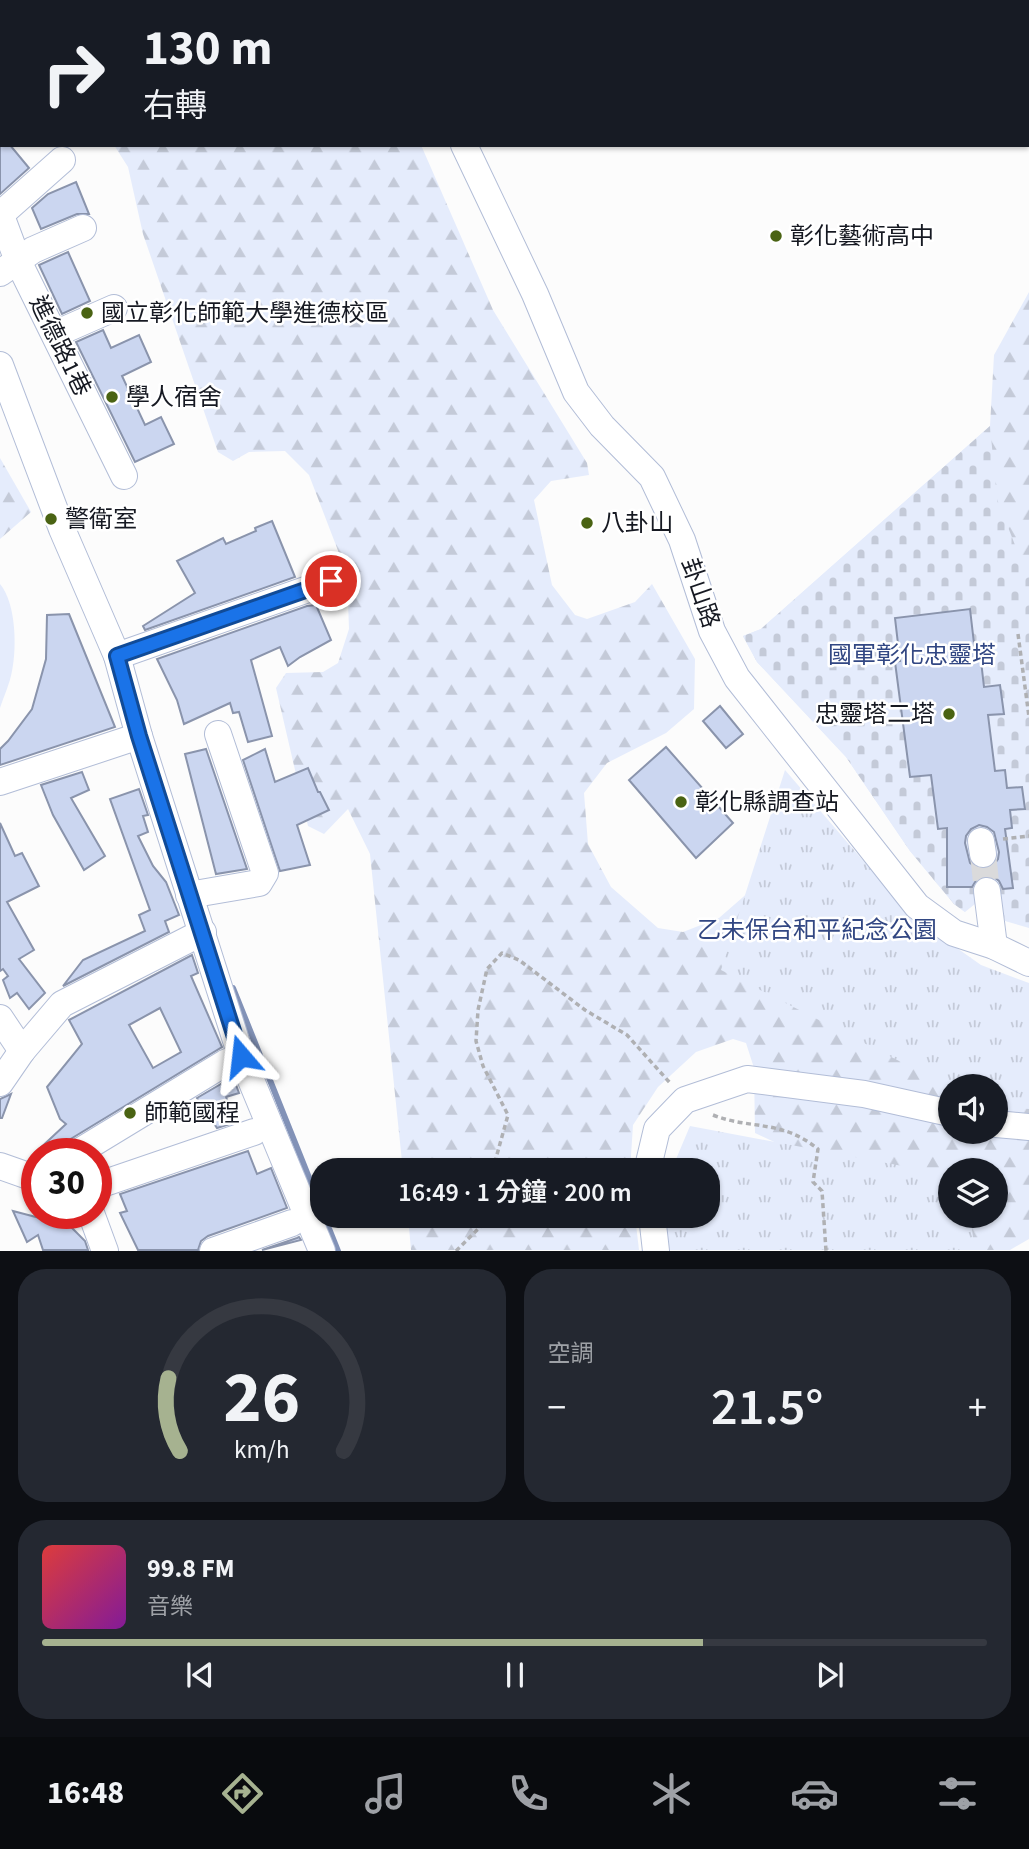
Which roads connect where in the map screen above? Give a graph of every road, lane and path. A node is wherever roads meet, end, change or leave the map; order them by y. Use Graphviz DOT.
graph roads {
  1 [pos="465,147"];
  2 [pos="62,160"];
  3 [pos="0,214"];
  4 [pos="83,228"];
  5 [pos="9,267"];
  6 [pos="114,308"];
  7 [pos="55,334"];
  8 [pos="0,365"];
  9 [pos="124,476"];
  10 [pos="331,581"];
  11 [pos="1018,634"];
  12 [pos="117,656"];
  13 [pos="1029,718"];
  14 [pos="218,734"];
  15 [pos="139,736"];
  16 [pos="0,782"];
  17 [pos="987,891"];
  18 [pos="194,894"];
  19 [pos="203,932"];
  20 [pos="994,946"];
  21 [pos="1029,963"];
  22 [pos="0,1018"];
  23 [pos="22,1051"];
  24 [pos="233,1059"];
  25 [pos="0,1083"];
  26 [pos="685,1100"];
  27 [pos="938,1110"];
  28 [pos="1008,1125"];
  29 [pos="1029,1127"];
  30 [pos="254,1132"];
  31 [pos="102,1138"];
  32 [pos="496,1158"];
  33 [pos="651,1158"];
  34 [pos="0,1166"];
  35 [pos="21,1173"];
  36 [pos="112,1181"];
  37 [pos="292,1223"];
  38 [pos="479,1228"];
  39 [pos="653,1228"];
  40 [pos="97,1229"];
  41 [pos="105,1251"];
  42 [pos="213,1251"];
  43 [pos="322,1251"];
  44 [pos="456,1251"];
  45 [pos="656,1251"];
  46 [pos="826,1251"];
  1 -- 20 [label="street, 卦山路"];
  2 -- 3 [label="street"];
  3 -- 5 [label="street, 進德路1巷"];
  4 -- 5 [label="street"];
  5 -- 7 [label="street, 進德路1巷"];
  6 -- 7 [label="street"];
  7 -- 9 [label="street, 進德路1巷"];
  8 -- 12 [label="street"];
  10 -- 12 [label="street"];
  11 -- 13 [label="path"];
  12 -- 15 [label="street"];
  14 -- 18 [label="street"];
  15 -- 16 [label="street"];
  15 -- 18 [label="street"];
  17 -- 20 [label="street"];
  18 -- 19 [label="street"];
  19 -- 23 [label="street"];
  19 -- 24 [label="street"];
  20 -- 21 [label="street, 卦山路"];
  22 -- 23 [label="street"];
  23 -- 25 [label="street"];
  24 -- 31 [label="street"];
  24 -- 43 [label="street"];
  26 -- 27 [label="street"];
  26 -- 32 [label="path"];
  26 -- 33 [label="street"];
  26 -- 46 [label="path"];
  28 -- 29 [label="street"];
  30 -- 36 [label="street"];
  34 -- 35 [label="street"];
  37 -- 42 [label="street"];
  38 -- 44 [label="path"];
  39 -- 45 [label="street"];
  40 -- 41 [label="street"];
}
